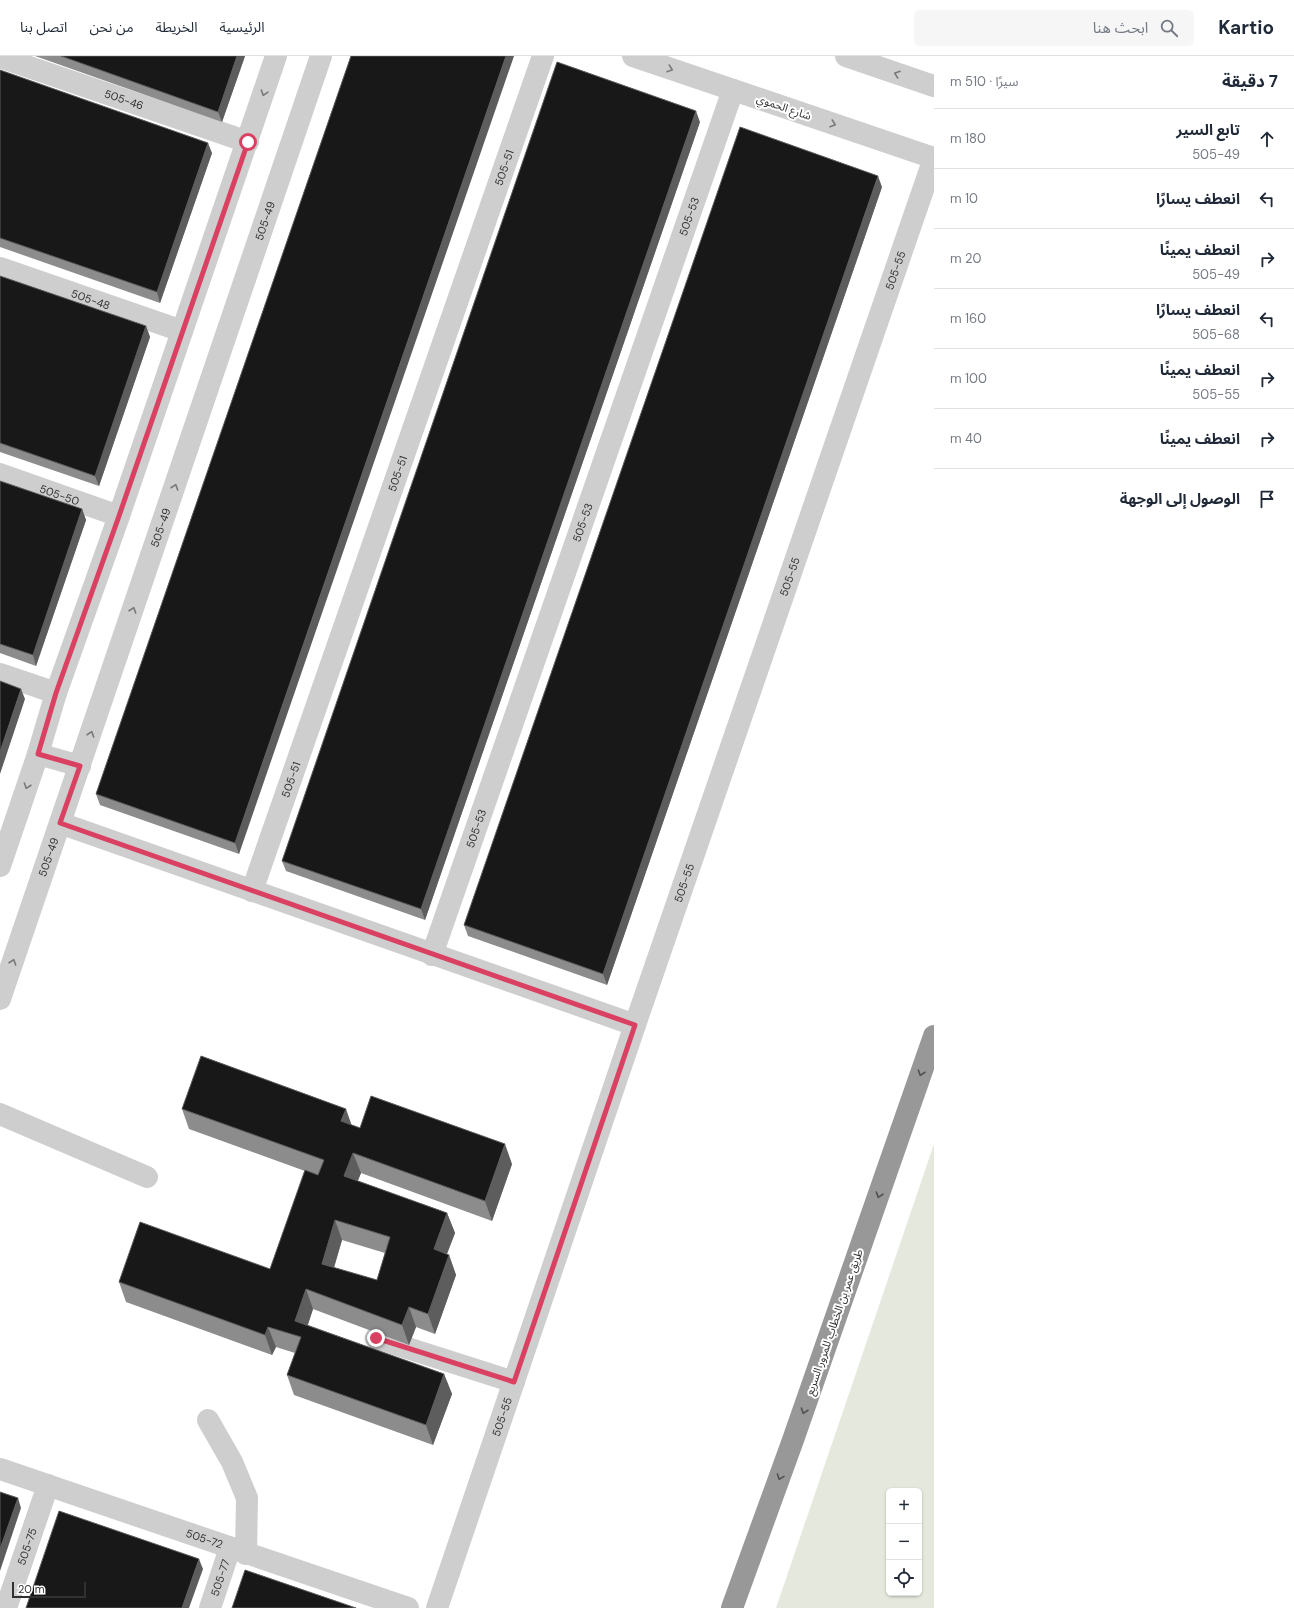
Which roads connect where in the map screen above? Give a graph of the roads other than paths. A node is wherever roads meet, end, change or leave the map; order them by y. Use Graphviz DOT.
graph roads {
  1 [pos="276,56"];
  2 [pos="321,56"];
  3 [pos="543,56"];
  4 [pos="633,56"];
  5 [pos="846,56"];
  6 [pos="0,57"];
  7 [pos="934,86"];
  8 [pos="733,90"];
  9 [pos="248,142"];
  10 [pos="934,158"];
  11 [pos="0,268"];
  12 [pos="182,331"];
  13 [pos="0,474"];
  14 [pos="119,516"];
  15 [pos="0,674"];
  16 [pos="56,693"];
  17 [pos="38,754"];
  18 [pos="80,766"];
  19 [pos="60,823"];
  20 [pos="0,866"];
  21 [pos="252,891"];
  22 [pos="432,954"];
  23 [pos="0,999"];
  24 [pos="635,1025"];
  25 [pos="934,1036"];
  26 [pos="0,1114"];
  27 [pos="147,1177"];
  28 [pos="376,1338"];
  29 [pos="514,1382"];
  30 [pos="208,1420"];
  31 [pos="0,1469"];
  32 [pos="48,1485"];
  33 [pos="238,1551"];
  34 [pos="6,1608"];
  35 [pos="210,1608"];
  36 [pos="408,1608"];
  37 [pos="437,1608"];
  38 [pos="732,1608"];
  1 -- 9 [label="street, one-way"];
  18 -- 2 [label="street, 505-49, one-way"];
  3 -- 21 [label="street, 505-51"];
  4 -- 8 [label="street, شارع الحموي, one-way"];
  7 -- 5 [label="street, one-way"];
  6 -- 9 [label="street, 505-46"];
  8 -- 10 [label="street, شارع الحموي, one-way"];
  8 -- 22 [label="street, 505-53"];
  9 -- 12 [label="street"];
  10 -- 24 [label="street, 505-55"];
  11 -- 12 [label="street, 505-48"];
  12 -- 14 [label="street"];
  13 -- 14 [label="street, 505-50"];
  14 -- 16 [label="street"];
  15 -- 16 [label="street"];
  16 -- 17 [label="street"];
  17 -- 18 [label="street"];
  17 -- 20 [label="street, one-way"];
  18 -- 19 [label="street, 505-49"];
  19 -- 21 [label="street"];
  23 -- 19 [label="street, 505-49, one-way"];
  21 -- 22 [label="street"];
  22 -- 24 [label="street"];
  24 -- 29 [label="street, 505-55"];
  25 -- 38 [label="highway, طريق عمر بن الخطاب للمرور السريع, one-way"];
  26 -- 27 [label="street"];
  28 -- 29 [label="street"];
  29 -- 37 [label="street, 505-55"];
  30 -- 33 [label="street, 505-77"];
  31 -- 32 [label="street, 505-72"];
  32 -- 33 [label="street, 505-72"];
  32 -- 34 [label="street, 505-75"];
  33 -- 35 [label="street, 505-77"];
  33 -- 36 [label="street, 505-72"];
}
